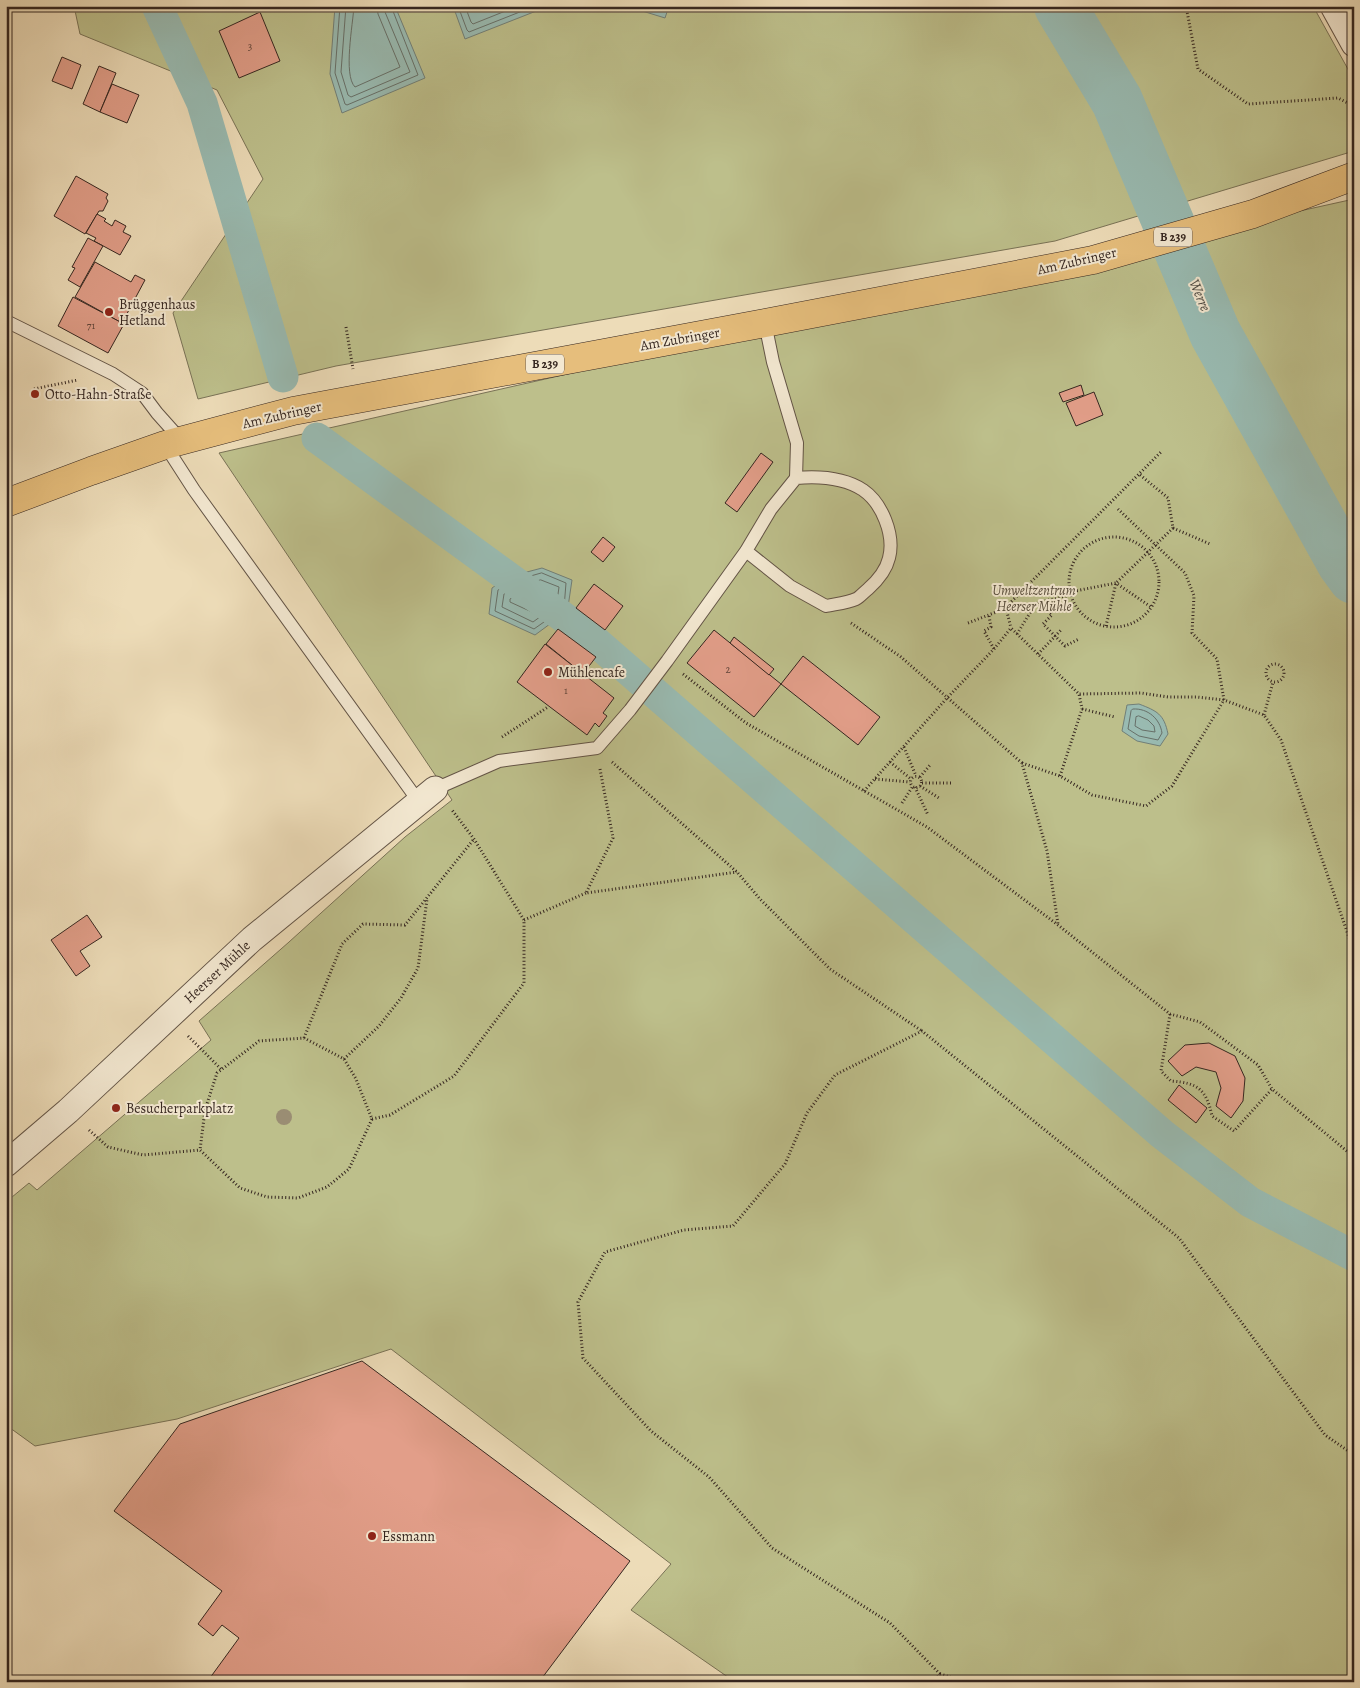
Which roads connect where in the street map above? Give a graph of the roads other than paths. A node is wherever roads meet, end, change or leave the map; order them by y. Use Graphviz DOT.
graph roads {
  1 [pos="1333,6"];
  2 [pos="1354,44"];
  3 [pos="1354,176"];
  4 [pos="6,321"];
  5 [pos="765,324"];
  6 [pos="174,443"];
  7 [pos="796,478"];
  8 [pos="6,503"];
  9 [pos="746,550"];
  10 [pos="427,796"];
  11 [pos="6,1164"];
  1 -- 2 [label="street"];
  3 -- 5 [label="main road, Am Zubringer / B 239"];
  4 -- 6 [label="lane"];
  5 -- 6 [label="main road, Am Zubringer / B 239"];
  5 -- 7 [label="lane"];
  6 -- 8 [label="main road, Am Zubringer / B 239"];
  6 -- 10 [label="lane"];
  7 -- 9 [label="lane"];
  7 -- 9 [label="lane"];
  9 -- 10 [label="lane"];
  10 -- 11 [label="street, Heerser Mühle"];
}
